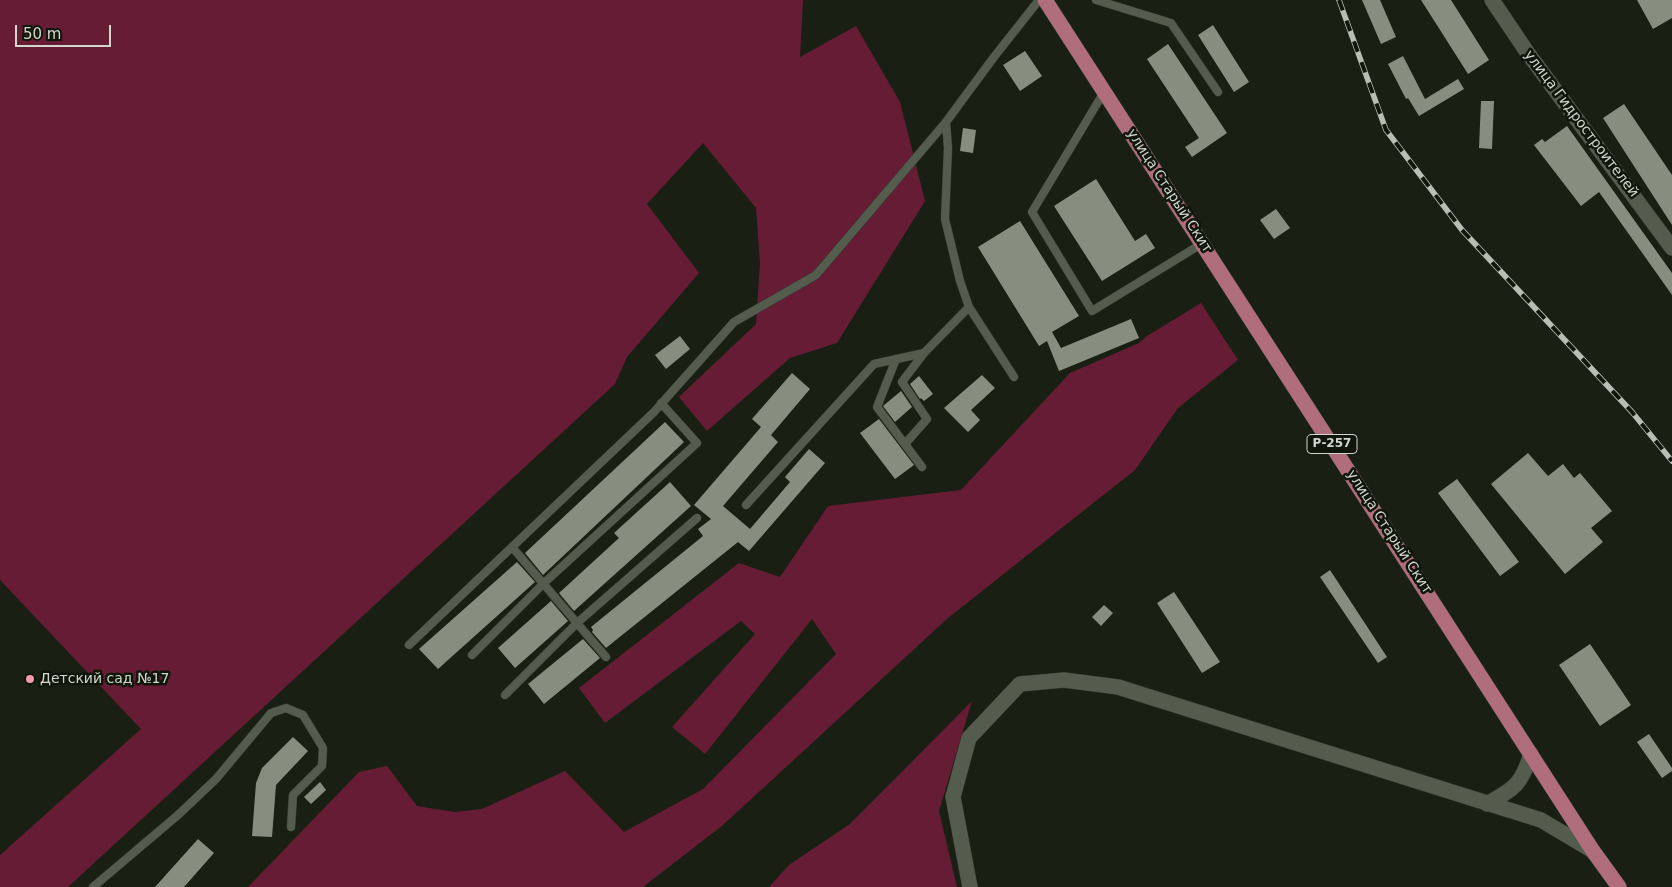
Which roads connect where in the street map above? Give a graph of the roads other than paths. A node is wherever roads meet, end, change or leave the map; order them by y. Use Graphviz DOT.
graph roads {
  1 [pos="1039,0"];
  2 [pos="1045,0"];
  3 [pos="1096,0"];
  4 [pos="1492,0"];
  5 [pos="1104,91"];
  6 [pos="1218,92"];
  7 [pos="946,122"];
  8 [pos="1203,243"];
  9 [pos="1672,248"];
  10 [pos="969,307"];
  11 [pos="924,353"];
  12 [pos="896,359"];
  13 [pos="1014,377"];
  14 [pos="661,403"];
  15 [pos="904,444"];
  16 [pos="922,467"];
  17 [pos="746,505"];
  18 [pos="697,518"];
  19 [pos="512,547"];
  20 [pos="544,584"];
  21 [pos="578,623"];
  22 [pos="409,645"];
  23 [pos="472,655"];
  24 [pos="606,657"];
  25 [pos="505,695"];
  26 [pos="1531,754"];
  27 [pos="1487,804"];
  28 [pos="291,827"];
  29 [pos="1594,851"];
  30 [pos="93,887"];
  31 [pos="970,887"];
  32 [pos="1619,887"];
  1 -- 7 [label="lane"];
  2 -- 5 [label="highway, улица Старый Скит / Р-257"];
  3 -- 6 [label="lane"];
  4 -- 9 [label="street, улица Гидростроителей"];
  5 -- 8 [label="highway, улица Старый Скит / Р-257"];
  5 -- 8 [label="lane"];
  7 -- 10 [label="lane"];
  7 -- 14 [label="lane"];
  8 -- 26 [label="highway, улица Старый Скит / Р-257"];
  10 -- 11 [label="lane"];
  10 -- 13 [label="lane"];
  11 -- 12 [label="lane"];
  11 -- 15 [label="lane"];
  12 -- 15 [label="lane"];
  12 -- 17 [label="lane"];
  14 -- 19 [label="lane"];
  14 -- 20 [label="lane"];
  15 -- 16 [label="lane"];
  18 -- 21 [label="lane"];
  19 -- 20 [label="lane"];
  19 -- 22 [label="lane"];
  20 -- 21 [label="lane"];
  20 -- 23 [label="lane"];
  21 -- 24 [label="lane"];
  21 -- 25 [label="lane"];
  26 -- 27 [label="street"];
  26 -- 29 [label="highway, улица Старый Скит / Р-257"];
  27 -- 29 [label="street"];
  27 -- 31 [label="street"];
  28 -- 30 [label="lane"];
  29 -- 32 [label="highway, улица Старый Скит / Р-257"];
}
